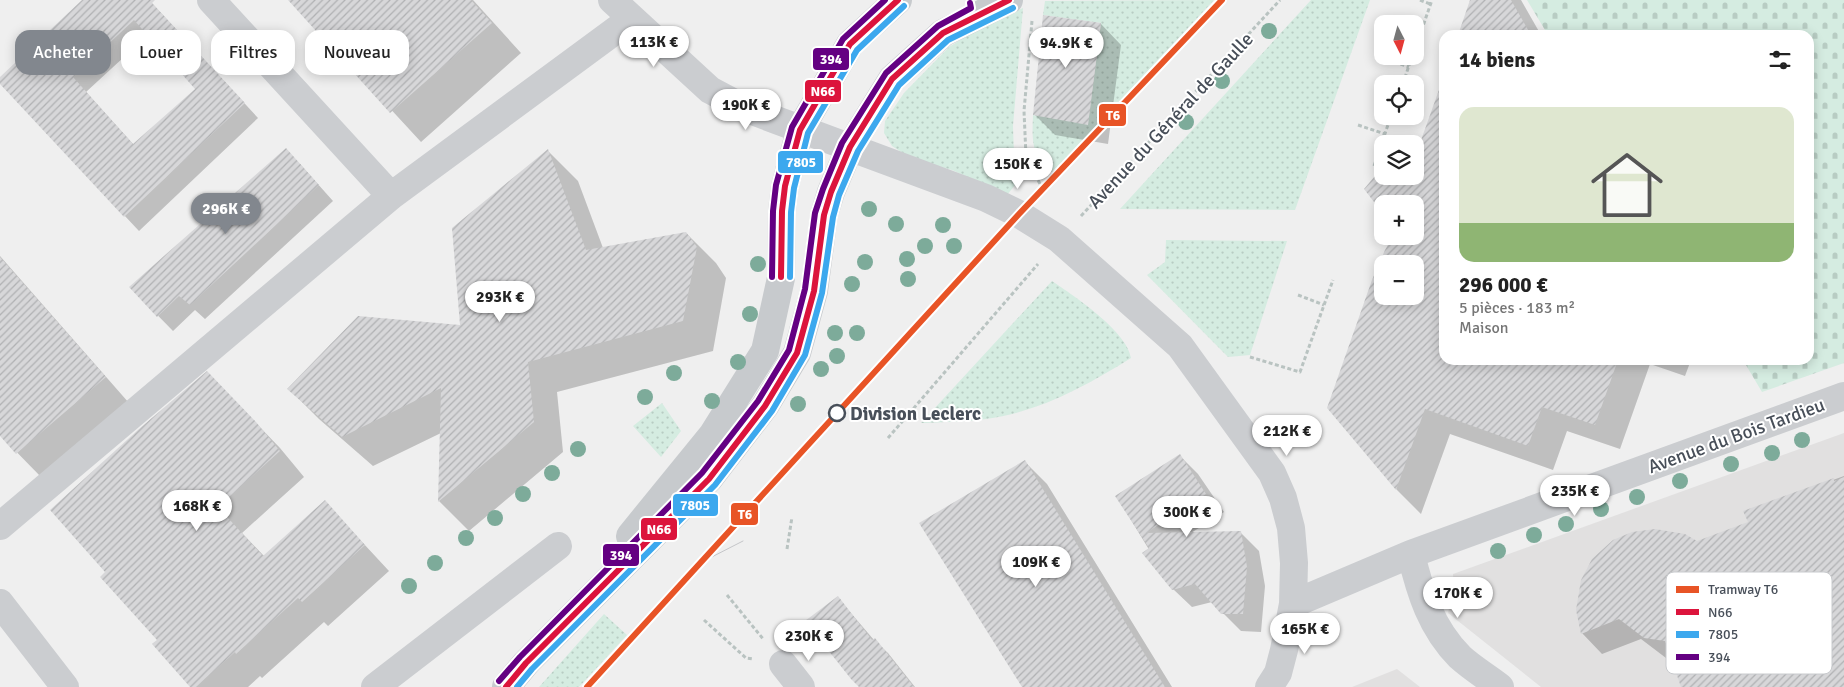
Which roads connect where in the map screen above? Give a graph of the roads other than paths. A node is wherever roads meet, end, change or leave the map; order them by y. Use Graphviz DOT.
graph roads {
  1 [pos="211,0"];
  2 [pos="612,0"];
  3 [pos="898,0"];
  4 [pos="1008,0"];
  5 [pos="980,6"];
  6 [pos="631,19"];
  7 [pos="800,130"];
  8 [pos="850,147"];
  9 [pos="391,196"];
  10 [pos="1844,396"];
  11 [pos="0,526"];
  12 [pos="558,546"];
  13 [pos="1411,554"];
  14 [pos="0,604"];
  15 [pos="1293,604"];
  16 [pos="526,663"];
  17 [pos="783,664"];
  18 [pos="65,687"];
  19 [pos="375,687"];
  20 [pos="506,687"];
  21 [pos="802,687"];
  22 [pos="1269,687"];
  23 [pos="1500,687"];
  1 -- 9 [label="street"];
  2 -- 6 [label="street"];
  3 -- 7 [label="main road"];
  4 -- 5 [label="main road"];
  5 -- 8 [label="main road"];
  6 -- 7 [label="street"];
  6 -- 9 [label="street"];
  7 -- 8 [label="street"];
  7 -- 16 [label="main road"];
  8 -- 15 [label="street"];
  8 -- 16 [label="main road"];
  9 -- 11 [label="street"];
  10 -- 13 [label="street, Avenue du Bois Tardieu"];
  12 -- 19 [label="street"];
  13 -- 15 [label="street, Avenue du Bois Tardieu"];
  13 -- 23 [label="street"];
  14 -- 18 [label="street"];
  15 -- 22 [label="street"];
  16 -- 20 [label="main road"];
  17 -- 21 [label="street"];
}
